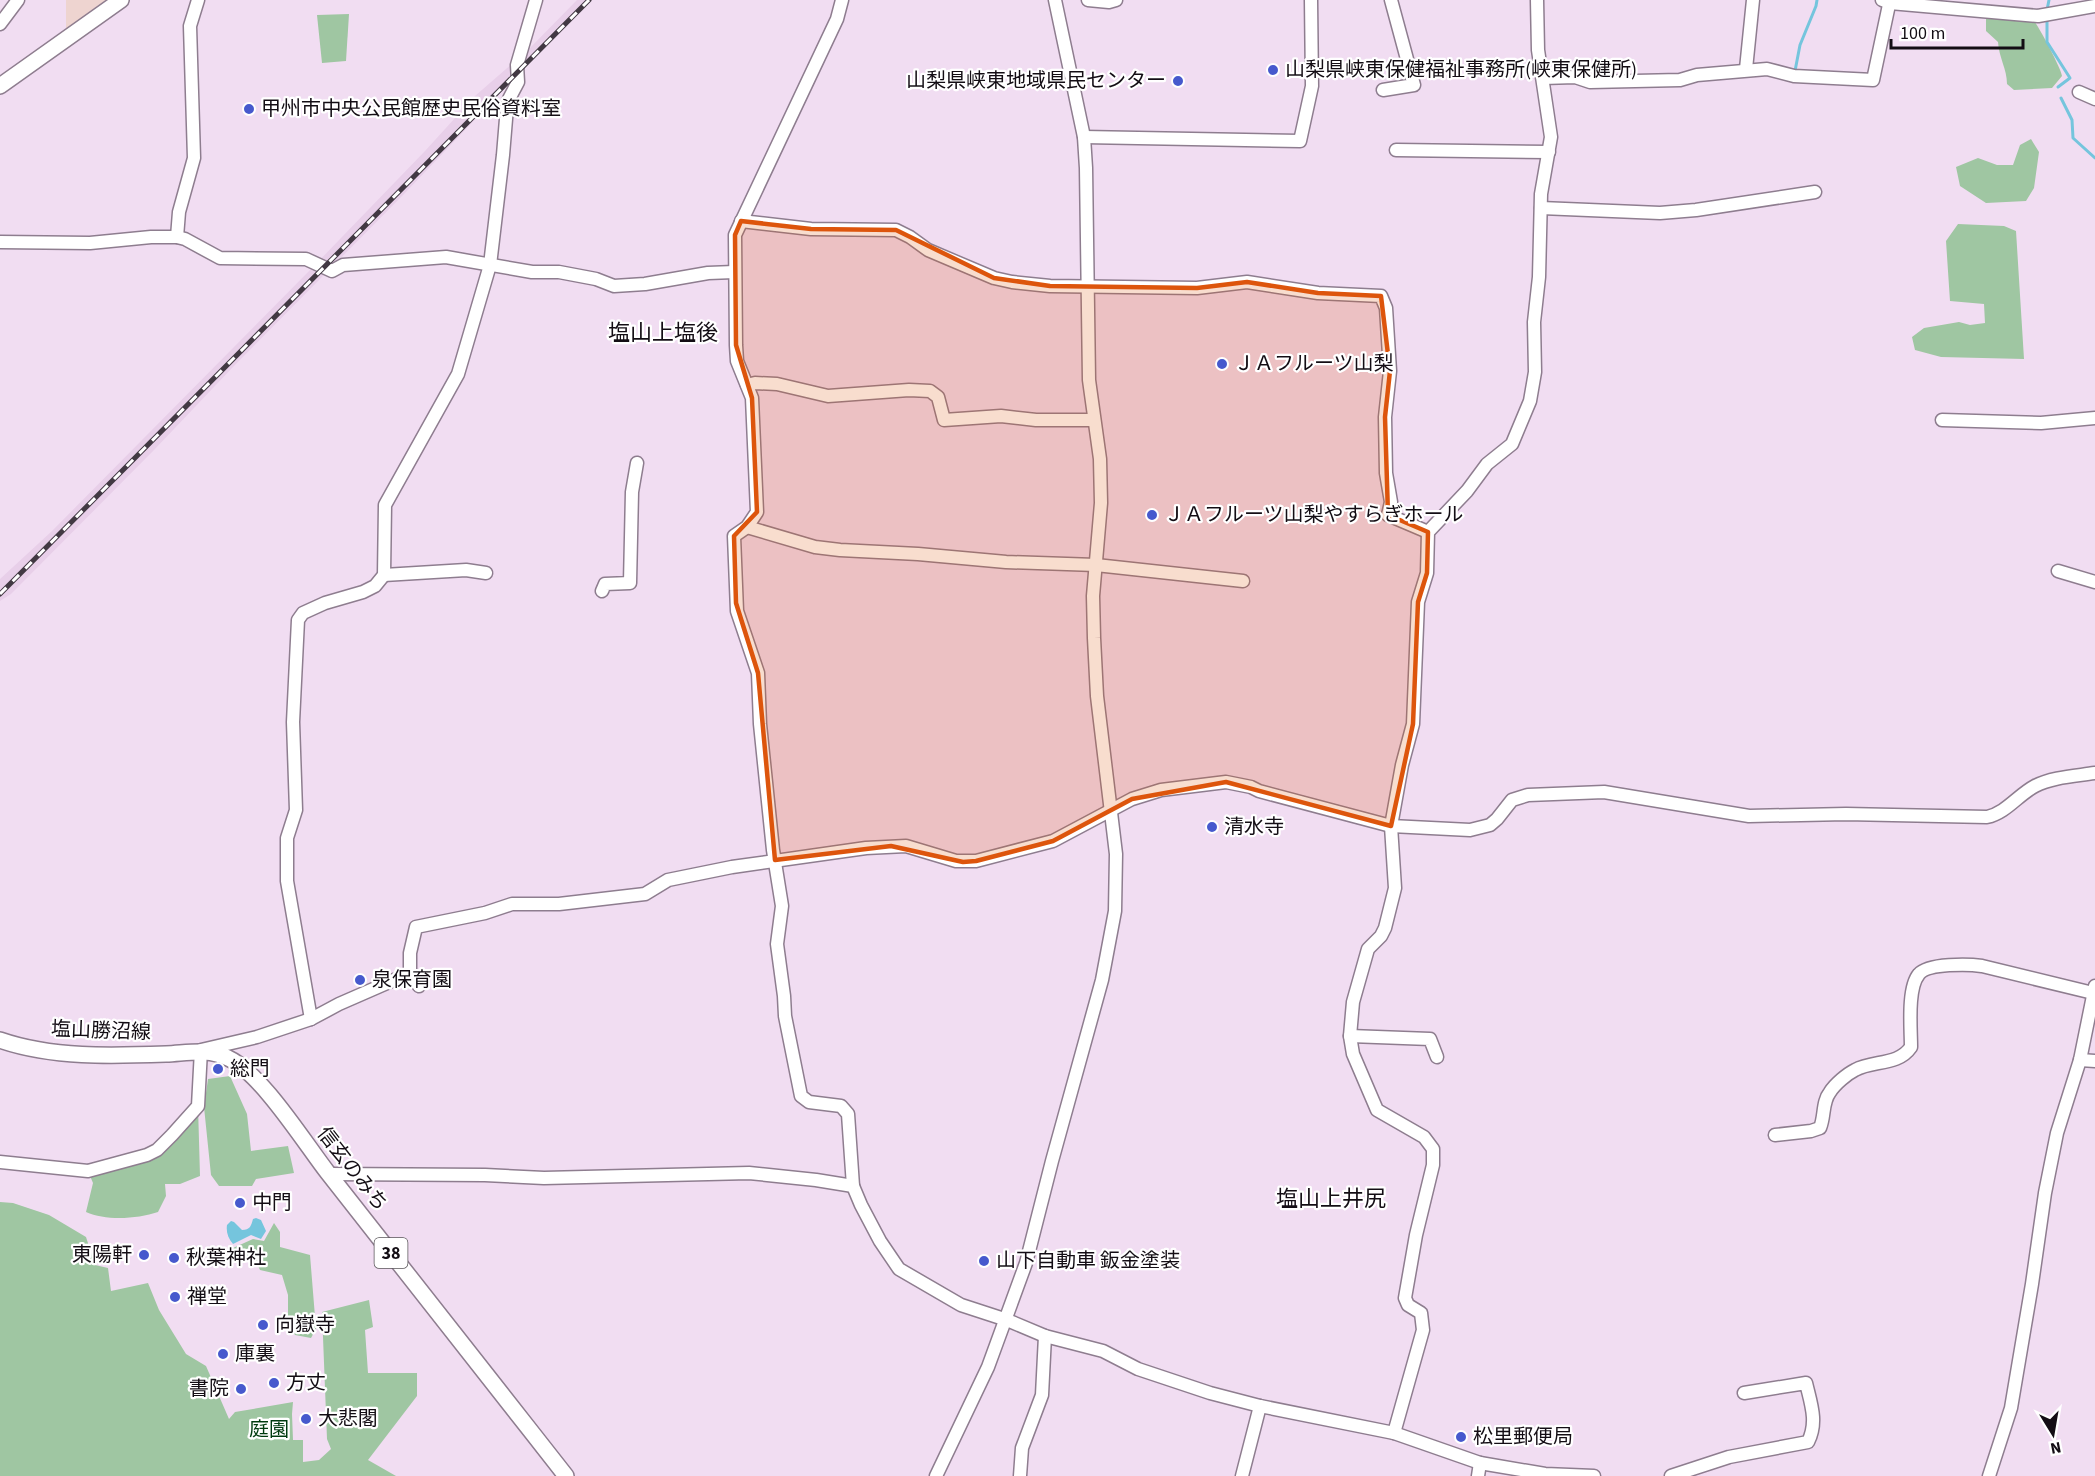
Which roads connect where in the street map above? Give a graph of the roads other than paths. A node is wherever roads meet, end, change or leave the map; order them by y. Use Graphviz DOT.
graph roads {
  1 [pos="18,0"];
  2 [pos="121,0"];
  3 [pos="198,0"];
  4 [pos="536,0"];
  5 [pos="842,0"];
  6 [pos="1055,0"];
  7 [pos="1088,0"];
  8 [pos="1116,0"];
  9 [pos="1311,0"];
  10 [pos="1391,0"];
  11 [pos="1537,0"];
  12 [pos="1753,0"];
  13 [pos="1888,1"];
  14 [pos="2095,6"];
  15 [pos="0,24"];
  16 [pos="1746,69"];
  17 [pos="1543,78"];
  18 [pos="0,86"];
  19 [pos="1383,90"];
  20 [pos="2079,92"];
  21 [pos="2095,99"];
  22 [pos="1084,137"];
  23 [pos="1396,150"];
  24 [pos="1549,152"];
  25 [pos="1815,192"];
  26 [pos="1541,208"];
  27 [pos="741,221"];
  28 [pos="177,237"];
  29 [pos="0,242"];
  30 [pos="490,265"];
  31 [pos="734,272"];
  32 [pos="1088,286"];
  33 [pos="747,385"];
  34 [pos="2095,418"];
  35 [pos="1094,420"];
  36 [pos="1942,420"];
  37 [pos="637,463"];
  38 [pos="747,527"];
  39 [pos="1428,532"];
  40 [pos="1096,565"];
  41 [pos="2058,571"];
  42 [pos="486,573"];
  43 [pos="384,575"];
  44 [pos="1243,581"];
  45 [pos="2095,582"];
  46 [pos="602,591"];
  47 [pos="2095,773"];
  48 [pos="1111,809"];
  49 [pos="1390,826"];
  50 [pos="775,860"];
  51 [pos="410,973"];
  52 [pos="419,986"];
  53 [pos="2094,989"];
  54 [pos="311,1019"];
  55 [pos="1350,1036"];
  56 [pos="0,1040"];
  57 [pos="201,1050"];
  58 [pos="1437,1057"];
  59 [pos="2080,1060"];
  60 [pos="2095,1061"];
  61 [pos="1775,1135"];
  62 [pos="0,1162"];
  63 [pos="329,1174"];
  64 [pos="853,1186"];
  65 [pos="1007,1320"];
  66 [pos="1045,1336"];
  67 [pos="1744,1393"];
  68 [pos="1260,1406"];
  69 [pos="1394,1433"];
  70 [pos="1478,1470"];
  71 [pos="566,1476"];
  72 [pos="936,1476"];
  73 [pos="1020,1476"];
  74 [pos="1242,1476"];
  75 [pos="1594,1476"];
  76 [pos="1671,1476"];
  77 [pos="1989,1476"];
  1 -- 15 [label="street"];
  2 -- 18 [label="main road"];
  3 -- 28 [label="street"];
  4 -- 30 [label="street"];
  5 -- 27 [label="street"];
  6 -- 22 [label="street"];
  7 -- 8 [label="street"];
  9 -- 22 [label="street"];
  10 -- 19 [label="street"];
  11 -- 17 [label="street"];
  12 -- 16 [label="street"];
  13 -- 14 [label="street"];
  13 -- 16 [label="street"];
  16 -- 17 [label="street"];
  17 -- 24 [label="street"];
  20 -- 21 [label="street"];
  22 -- 32 [label="street"];
  23 -- 24 [label="street"];
  24 -- 26 [label="street"];
  25 -- 26 [label="street"];
  26 -- 39 [label="street"];
  27 -- 31 [label="street"];
  27 -- 32 [label="street"];
  28 -- 29 [label="street"];
  28 -- 30 [label="street"];
  30 -- 31 [label="street"];
  30 -- 43 [label="street"];
  31 -- 33 [label="street"];
  32 -- 35 [label="street"];
  32 -- 39 [label="street"];
  33 -- 35 [label="street"];
  33 -- 38 [label="street"];
  34 -- 36 [label="street"];
  35 -- 40 [label="street"];
  37 -- 46 [label="street"];
  38 -- 40 [label="street"];
  38 -- 50 [label="street"];
  39 -- 49 [label="street"];
  40 -- 44 [label="street"];
  40 -- 48 [label="street"];
  41 -- 45 [label="street"];
  42 -- 43 [label="street"];
  43 -- 54 [label="street"];
  47 -- 49 [label="street"];
  48 -- 49 [label="street"];
  48 -- 50 [label="street"];
  48 -- 65 [label="street"];
  49 -- 55 [label="street"];
  50 -- 51 [label="street"];
  50 -- 64 [label="street"];
  51 -- 52 [label="street"];
  51 -- 54 [label="street"];
  53 -- 59 [label="street"];
  53 -- 61 [label="street"];
  54 -- 57 [label="street"];
  55 -- 58 [label="street"];
  55 -- 69 [label="street"];
  56 -- 57 [label="main road, 塩山勝沼線 / 38"];
  57 -- 62 [label="street"];
  57 -- 63 [label="main road, 信玄のみち / 38"];
  59 -- 60 [label="street"];
  59 -- 77 [label="street"];
  63 -- 64 [label="street"];
  63 -- 71 [label="main road, 信玄のみち / 38"];
  64 -- 65 [label="street"];
  65 -- 66 [label="street"];
  65 -- 72 [label="street"];
  66 -- 68 [label="street"];
  66 -- 73 [label="street"];
  67 -- 76 [label="street"];
  68 -- 69 [label="street"];
  68 -- 74 [label="street"];
  69 -- 70 [label="street"];
  70 -- 75 [label="street"];
}
